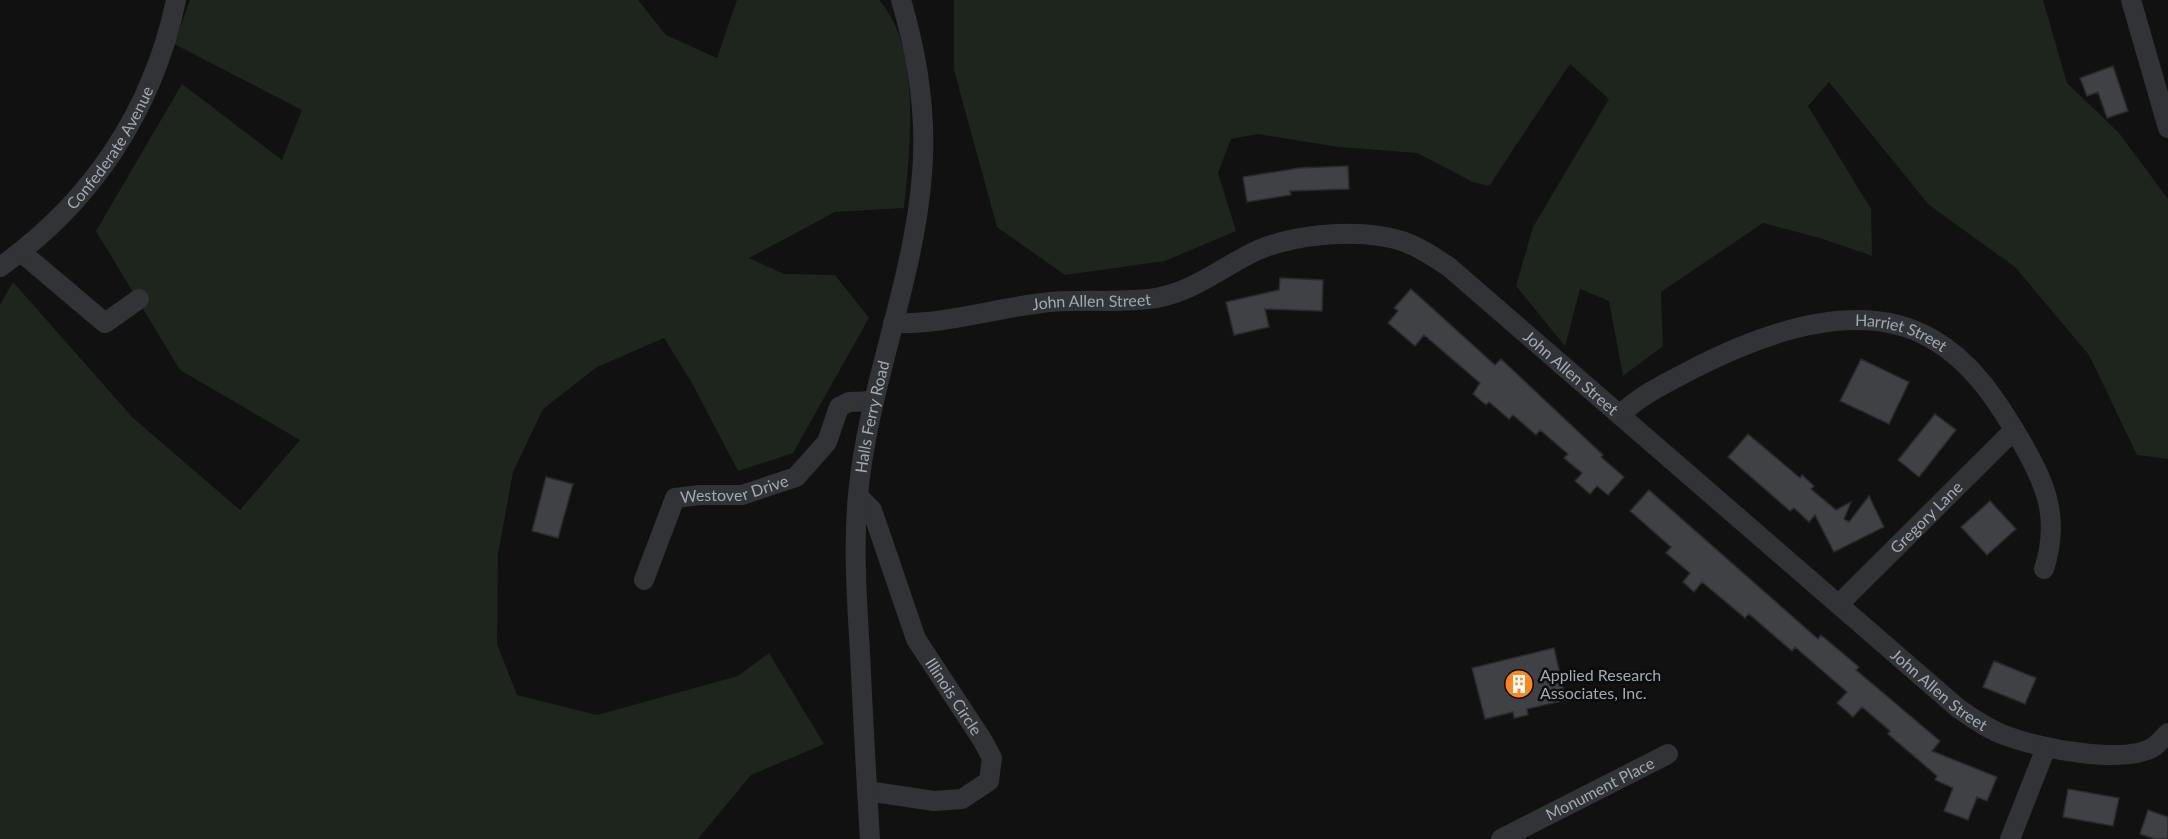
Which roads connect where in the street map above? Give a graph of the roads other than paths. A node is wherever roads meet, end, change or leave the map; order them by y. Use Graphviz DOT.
graph roads {
  1 [pos="176,0"];
  2 [pos="901,0"];
  3 [pos="2131,0"];
  4 [pos="2168,126"];
  5 [pos="21,252"];
  6 [pos="0,267"];
  7 [pos="139,299"];
  8 [pos="893,323"];
  9 [pos="874,401"];
  10 [pos="1621,414"];
  11 [pos="2014,430"];
  12 [pos="858,496"];
  13 [pos="2044,569"];
  14 [pos="644,580"];
  15 [pos="1839,604"];
  16 [pos="2168,733"];
  17 [pos="2046,748"];
  18 [pos="2161,752"];
  19 [pos="1668,754"];
  20 [pos="867,791"];
  21 [pos="870,839"];
  22 [pos="1501,839"];
  23 [pos="2010,839"];
  1 -- 5 [label="street, Confederate Avenue"];
  2 -- 8 [label="street, Halls Ferry Road"];
  3 -- 4 [label="street"];
  5 -- 6 [label="street, Confederate Avenue"];
  5 -- 7 [label="street"];
  8 -- 9 [label="street, Halls Ferry Road"];
  8 -- 10 [label="street, John Allen Street"];
  9 -- 12 [label="street, Halls Ferry Road"];
  9 -- 14 [label="street, Westover Drive"];
  10 -- 11 [label="street, Harriet Street"];
  10 -- 15 [label="street, John Allen Street"];
  11 -- 13 [label="street, Harriet Street"];
  11 -- 15 [label="street, Gregory Lane"];
  12 -- 20 [label="street, Halls Ferry Road"];
  12 -- 20 [label="street, Illinois Circle"];
  15 -- 17 [label="street, John Allen Street"];
  16 -- 18 [label="street, John Allen Street"];
  17 -- 18 [label="street, John Allen Street"];
  17 -- 23 [label="street"];
  19 -- 22 [label="street, Monument Place"];
  20 -- 21 [label="street, Halls Ferry Road"];
}
